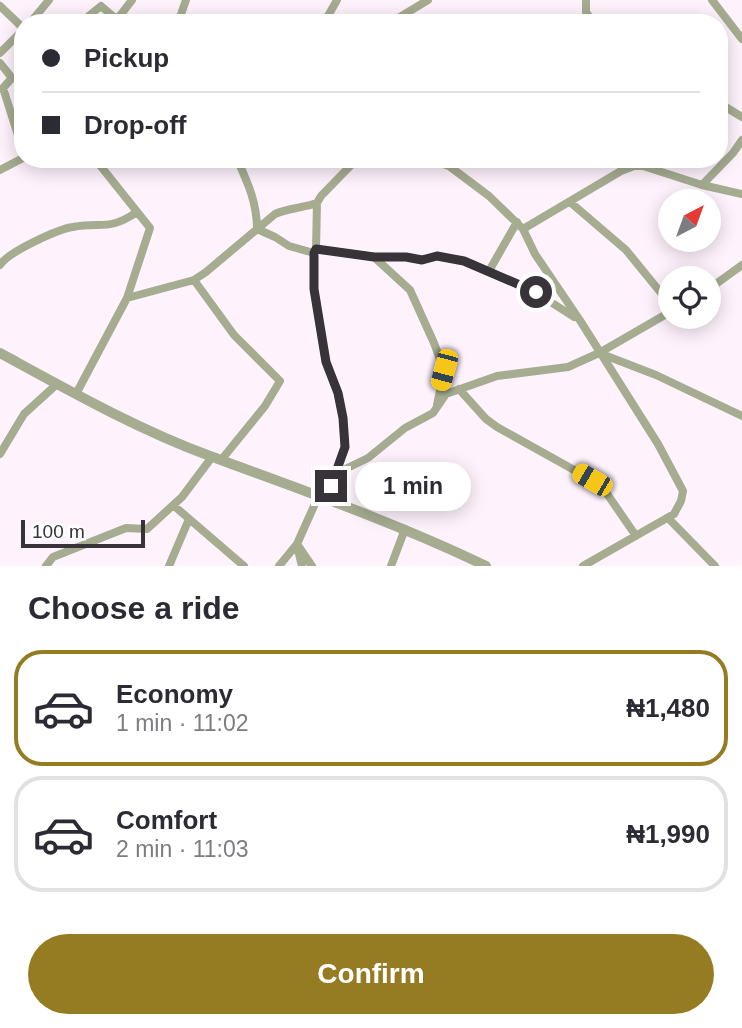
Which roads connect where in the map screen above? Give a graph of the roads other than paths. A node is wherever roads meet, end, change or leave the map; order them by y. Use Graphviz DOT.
graph roads {
  1 [pos="49,0"];
  2 [pos="132,0"];
  3 [pos="428,0"];
  4 [pos="712,0"];
  5 [pos="0,6"];
  6 [pos="37,14"];
  7 [pos="91,14"];
  8 [pos="110,14"];
  9 [pos="121,14"];
  10 [pos="405,14"];
  11 [pos="723,14"];
  12 [pos="14,20"];
  13 [pos="728,21"];
  14 [pos="14,38"];
  15 [pos="742,39"];
  16 [pos="0,53"];
  17 [pos="0,62"];
  18 [pos="14,121"];
  19 [pos="742,140"];
  20 [pos="728,158"];
  21 [pos="102,168"];
  22 [pos="241,168"];
  23 [pos="347,168"];
  24 [pos="452,168"];
  25 [pos="629,168"];
  26 [pos="649,168"];
  27 [pos="718,168"];
  28 [pos="702,185"];
  29 [pos="742,194"];
  30 [pos="570,202"];
  31 [pos="317,203"];
  32 [pos="137,212"];
  33 [pos="520,225"];
  34 [pos="257,229"];
  35 [pos="315,251"];
  36 [pos="374,257"];
  37 [pos="0,265"];
  38 [pos="742,265"];
  39 [pos="489,271"];
  40 [pos="194,280"];
  41 [pos="721,280"];
  42 [pos="658,289"];
  43 [pos="127,298"];
  44 [pos="658,319"];
  45 [pos="581,322"];
  46 [pos="0,353"];
  47 [pos="599,353"];
  48 [pos="57,383"];
  49 [pos="459,389"];
  50 [pos="76,394"];
  51 [pos="437,407"];
  52 [pos="742,416"];
  53 [pos="0,454"];
  54 [pos="217,458"];
  55 [pos="337,473"];
  56 [pos="322,499"];
  57 [pos="173,505"];
  58 [pos="189,519"];
  59 [pos="667,519"];
  60 [pos="405,529"];
  61 [pos="636,536"];
  62 [pos="297,544"];
  63 [pos="46,566"];
  64 [pos="169,566"];
  65 [pos="244,566"];
  66 [pos="279,566"];
  67 [pos="302,566"];
  68 [pos="312,566"];
  69 [pos="391,566"];
  70 [pos="486,566"];
  71 [pos="583,566"];
  72 [pos="715,566"];
  1 -- 6 [label="street"];
  2 -- 9 [label="street"];
  3 -- 10 [label="street"];
  4 -- 11 [label="street"];
  5 -- 12 [label="street"];
  7 -- 8 [label="street"];
  13 -- 15 [label="street"];
  14 -- 16 [label="street"];
  17 -- 18 [label="street"];
  19 -- 20 [label="street"];
  21 -- 32 [label="street"];
  22 -- 34 [label="street"];
  23 -- 31 [label="street"];
  24 -- 33 [label="street"];
  25 -- 30 [label="street"];
  26 -- 28 [label="street"];
  27 -- 28 [label="street"];
  28 -- 29 [label="street"];
  30 -- 33 [label="street"];
  30 -- 42 [label="street"];
  31 -- 34 [label="street"];
  31 -- 35 [label="street"];
  32 -- 37 [label="street"];
  32 -- 43 [label="street"];
  33 -- 39 [label="street"];
  33 -- 45 [label="street"];
  34 -- 35 [label="street"];
  34 -- 40 [label="street"];
  35 -- 36 [label="street"];
  35 -- 55 [label="street"];
  36 -- 39 [label="street"];
  36 -- 51 [label="street"];
  38 -- 41 [label="street"];
  39 -- 45 [label="street"];
  40 -- 43 [label="street"];
  40 -- 54 [label="street"];
  43 -- 50 [label="street"];
  44 -- 47 [label="street"];
  45 -- 47 [label="street"];
  46 -- 48 [label="street"];
  47 -- 49 [label="street"];
  47 -- 52 [label="street"];
  47 -- 59 [label="street"];
  48 -- 50 [label="street"];
  48 -- 53 [label="street"];
  49 -- 51 [label="street"];
  49 -- 61 [label="street"];
  50 -- 54 [label="street"];
  51 -- 55 [label="street"];
  54 -- 56 [label="street"];
  54 -- 57 [label="street"];
  55 -- 56 [label="street"];
  56 -- 60 [label="street"];
  56 -- 62 [label="street"];
  57 -- 58 [label="street"];
  57 -- 63 [label="street"];
  58 -- 64 [label="street"];
  58 -- 65 [label="street"];
  59 -- 61 [label="street"];
  59 -- 72 [label="street"];
  60 -- 69 [label="street"];
  60 -- 70 [label="street"];
  61 -- 71 [label="street"];
  62 -- 66 [label="street"];
  62 -- 67 [label="street"];
  62 -- 68 [label="street"];
}
